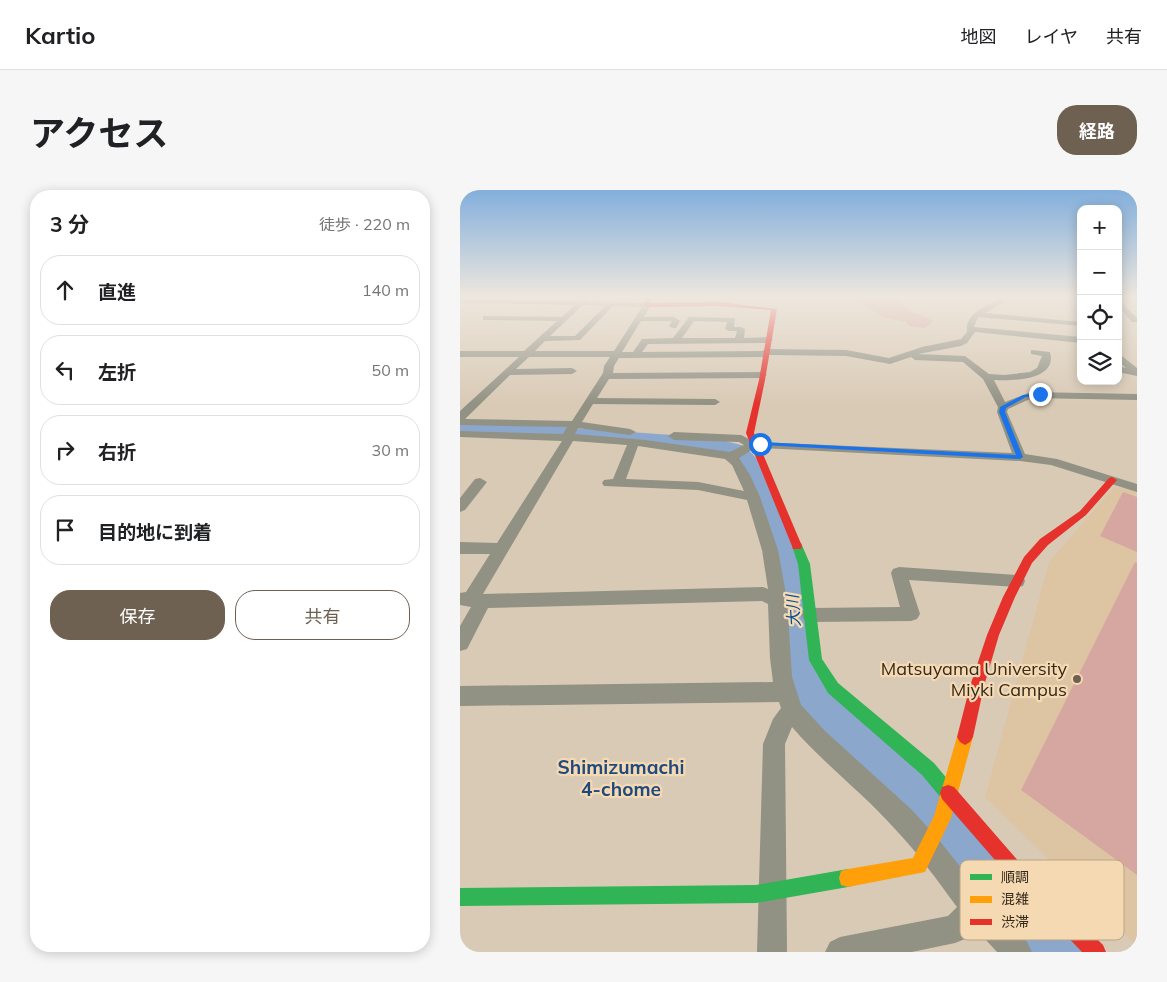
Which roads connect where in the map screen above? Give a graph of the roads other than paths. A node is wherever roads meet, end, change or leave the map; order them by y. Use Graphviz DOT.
graph roads {
  1 [pos="549,333"];
  2 [pos="582,333"];
  3 [pos="630,333"];
  4 [pos="682,333"];
  5 [pos="701,333"];
  6 [pos="717,333"];
  7 [pos="742,333"];
  8 [pos="770,333"];
  9 [pos="970,333"];
  10 [pos="1007,333"];
  11 [pos="542,339"];
  12 [pos="769,340"];
  13 [pos="1077,340"];
  14 [pos="675,341"];
  15 [pos="743,341"];
  16 [pos="1034,352"];
  17 [pos="1122,352"];
  18 [pos="766,353"];
  19 [pos="460,354"];
  20 [pos="526,354"];
  21 [pos="744,354"];
  22 [pos="616,355"];
  23 [pos="636,355"];
  24 [pos="905,356"];
  25 [pos="975,357"];
  26 [pos="965,360"];
  27 [pos="1122,360"];
  28 [pos="1137,367"];
  29 [pos="1122,370"];
  30 [pos="572,371"];
  31 [pos="507,372"];
  32 [pos="538,372"];
  33 [pos="1137,373"];
  34 [pos="762,375"];
  35 [pos="606,376"];
  36 [pos="987,377"];
  37 [pos="526,384"];
  38 [pos="1116,397"];
  39 [pos="1137,397"];
  40 [pos="590,401"];
  41 [pos="715,402"];
  42 [pos="465,407"];
  43 [pos="1003,407"];
  44 [pos="460,417"];
  45 [pos="460,422"];
  46 [pos="572,430"];
  47 [pos="460,434"];
  48 [pos="634,442"];
  49 [pos="741,451"];
  50 [pos="1020,457"];
  51 [pos="1112,480"];
  52 [pos="480,482"];
  53 [pos="1137,488"];
  54 [pos="753,497"];
  55 [pos="460,507"];
  56 [pos="460,548"];
  57 [pos="502,549"];
  58 [pos="1017,581"];
  59 [pos="471,600"];
  60 [pos="778,600"];
  61 [pos="810,615"];
  62 [pos="460,643"];
  63 [pos="460,696"];
  64 [pos="790,702"];
  65 [pos="948,797"];
  66 [pos="932,842"];
  67 [pos="1006,860"];
  68 [pos="960,885"];
  69 [pos="772,891"];
  70 [pos="460,897"];
  71 [pos="960,924"];
  72 [pos="1006,940"];
  73 [pos="1084,940"];
  74 [pos="772,952"];
  75 [pos="840,952"];
  76 [pos="1017,952"];
  77 [pos="1096,952"];
  1 -- 11 [label="street"];
  2 -- 11 [label="street"];
  3 -- 22 [label="street"];
  4 -- 14 [label="street"];
  5 -- 14 [label="street"];
  6 -- 15 [label="street"];
  7 -- 15 [label="street"];
  8 -- 12 [label="street"];
  9 -- 24 [label="street"];
  10 -- 13 [label="street"];
  11 -- 20 [label="street"];
  12 -- 15 [label="street"];
  12 -- 18 [label="street"];
  14 -- 23 [label="street"];
  15 -- 21 [label="street"];
  16 -- 36 [label="street"];
  17 -- 28 [label="street"];
  18 -- 21 [label="street"];
  18 -- 24 [label="street"];
  18 -- 34 [label="street"];
  19 -- 20 [label="street"];
  20 -- 22 [label="street"];
  20 -- 31 [label="street"];
  21 -- 23 [label="street"];
  22 -- 23 [label="street"];
  22 -- 35 [label="street"];
  24 -- 26 [label="street"];
  25 -- 26 [label="street"];
  26 -- 36 [label="street"];
  27 -- 33 [label="street"];
  29 -- 33 [label="street"];
  30 -- 32 [label="street"];
  31 -- 32 [label="street"];
  31 -- 42 [label="street"];
  32 -- 37 [label="street"];
  33 -- 38 [label="street"];
  34 -- 35 [label="street"];
  34 -- 49 [label="street"];
  35 -- 40 [label="street"];
  36 -- 43 [label="street"];
  38 -- 39 [label="street"];
  38 -- 43 [label="street"];
  40 -- 41 [label="street"];
  40 -- 46 [label="street"];
  42 -- 44 [label="street"];
  43 -- 50 [label="street"];
  45 -- 46 [label="street"];
  46 -- 47 [label="street"];
  46 -- 48 [label="street"];
  46 -- 49 [label="street"];
  46 -- 57 [label="street"];
  48 -- 49 [label="street"];
  48 -- 54 [label="street"];
  49 -- 50 [label="street"];
  49 -- 54 [label="street"];
  49 -- 61 [label="street"];
  50 -- 51 [label="street"];
  51 -- 53 [label="street"];
  51 -- 58 [label="street"];
  52 -- 55 [label="street"];
  54 -- 60 [label="street"];
  56 -- 57 [label="street"];
  57 -- 59 [label="street"];
  58 -- 61 [label="street"];
  58 -- 65 [label="street"];
  59 -- 60 [label="street"];
  59 -- 62 [label="street"];
  60 -- 64 [label="street"];
  61 -- 65 [label="street"];
  63 -- 64 [label="street"];
  64 -- 66 [label="street"];
  64 -- 69 [label="street"];
  65 -- 66 [label="street"];
  65 -- 67 [label="street"];
  66 -- 68 [label="street"];
  66 -- 69 [label="street"];
  69 -- 70 [label="street"];
  69 -- 74 [label="street"];
  71 -- 75 [label="street"];
  72 -- 76 [label="street"];
  73 -- 77 [label="street"];
}
